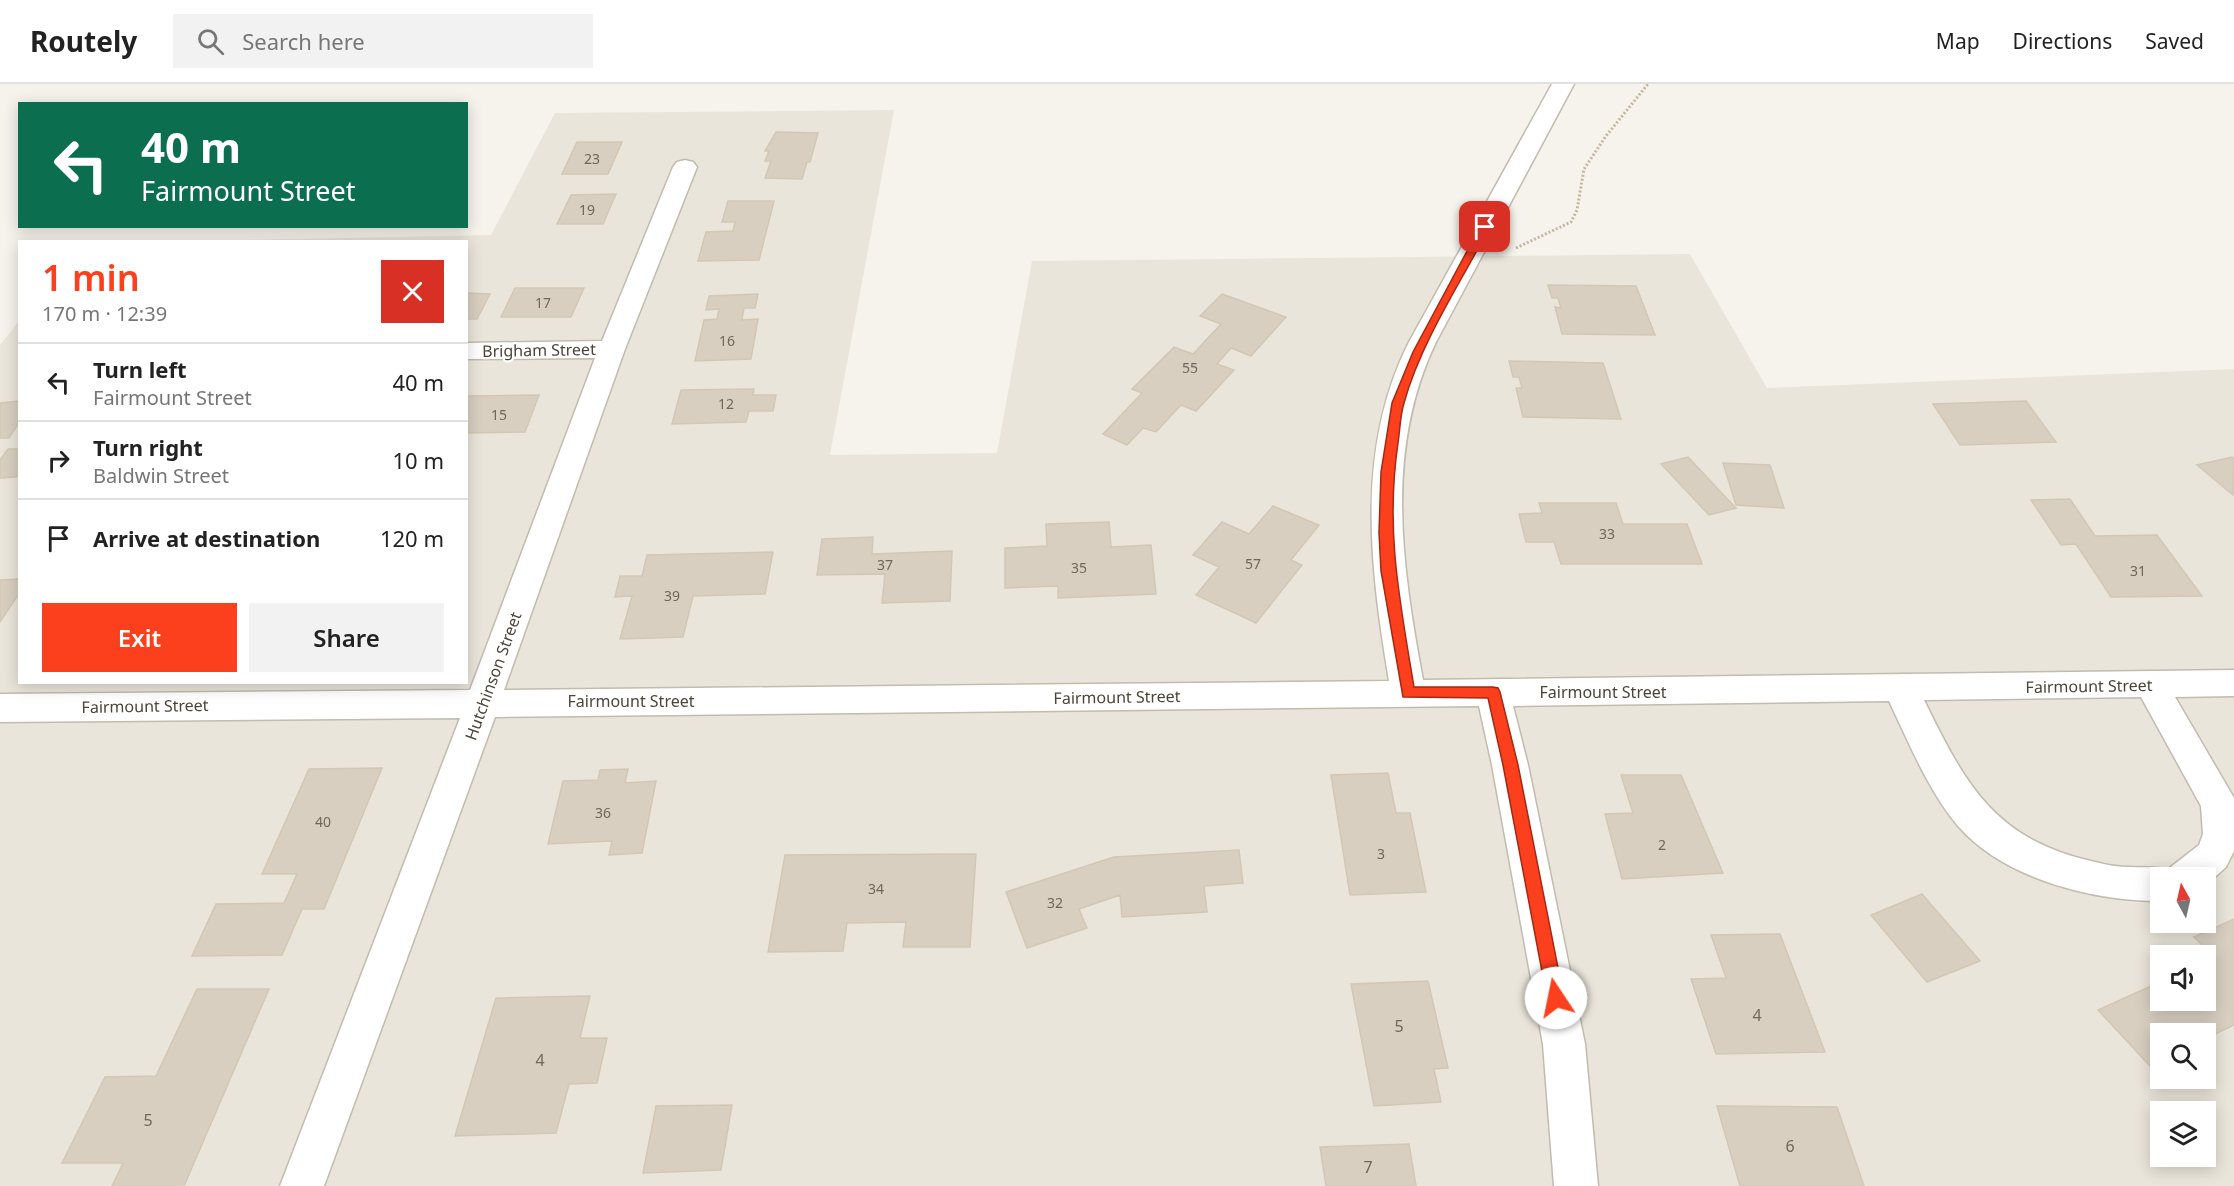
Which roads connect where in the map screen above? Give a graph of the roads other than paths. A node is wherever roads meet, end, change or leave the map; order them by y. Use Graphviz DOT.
graph roads {
  1 [pos="1563,84"];
  2 [pos="685,167"];
  3 [pos="612,349"];
  4 [pos="468,351"];
  5 [pos="2234,683"];
  6 [pos="2151,685"];
  7 [pos="1901,689"];
  8 [pos="1493,692"];
  9 [pos="1408,693"];
  10 [pos="483,702"];
  11 [pos="0,708"];
  12 [pos="2200,867"];
  13 [pos="2150,884"];
  14 [pos="302,1186"];
  15 [pos="1576,1186"];
  1 -- 9 [label="street"];
  2 -- 3 [label="street, Hutchinson Street"];
  3 -- 4 [label="street, Brigham Street"];
  3 -- 10 [label="street, Hutchinson Street"];
  5 -- 6 [label="street, Fairmount Street"];
  6 -- 7 [label="street, Fairmount Street"];
  6 -- 12 [label="street"];
  7 -- 8 [label="street, Fairmount Street"];
  7 -- 13 [label="street"];
  8 -- 9 [label="street, Fairmount Street"];
  8 -- 15 [label="street"];
  9 -- 10 [label="street, Fairmount Street"];
  10 -- 11 [label="street, Fairmount Street"];
  10 -- 14 [label="street, Hutchinson Street"];
}
